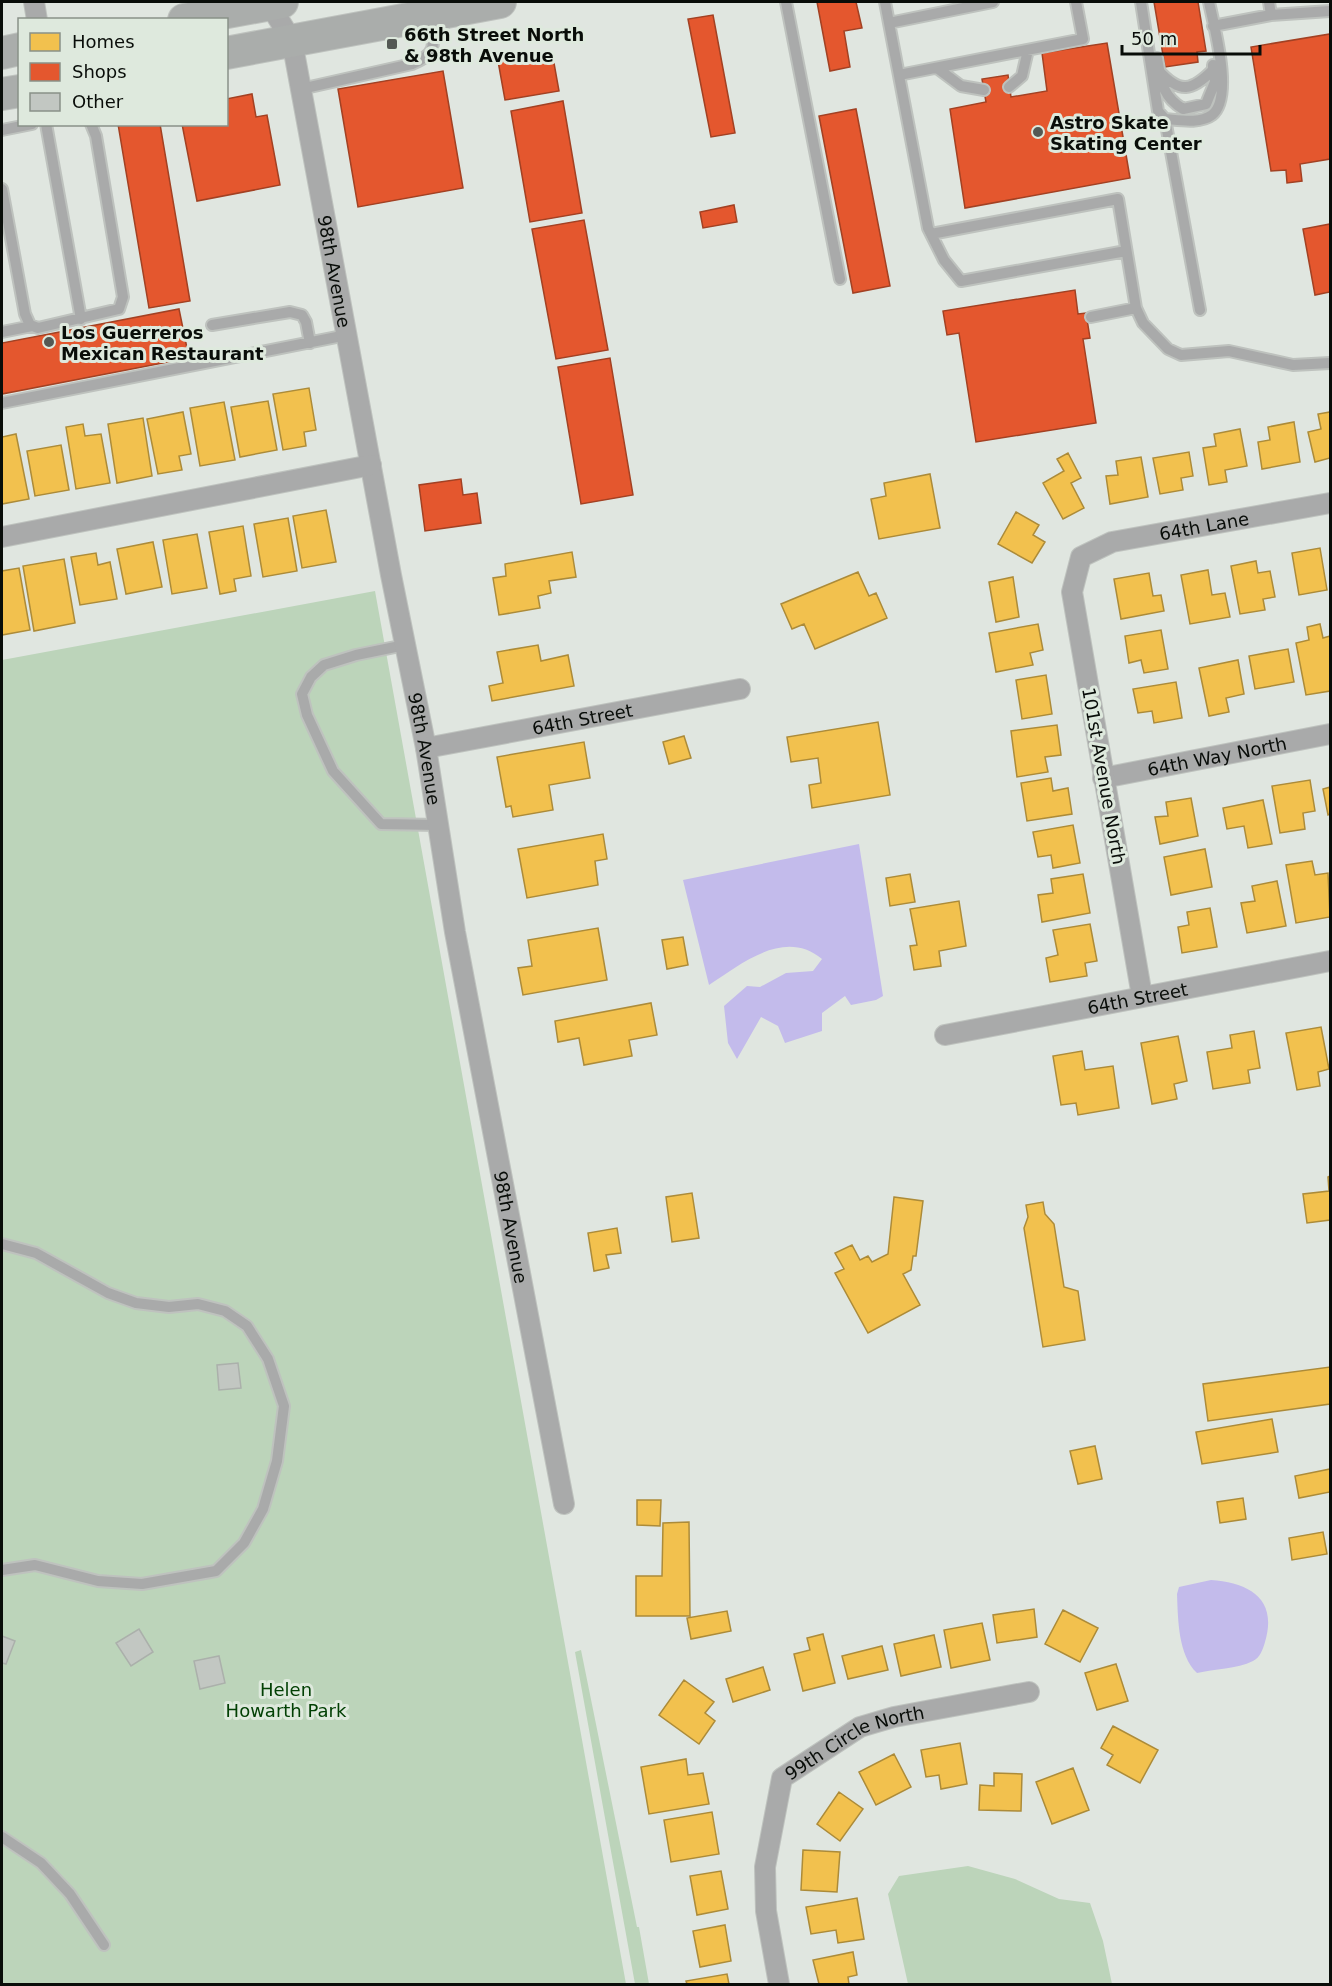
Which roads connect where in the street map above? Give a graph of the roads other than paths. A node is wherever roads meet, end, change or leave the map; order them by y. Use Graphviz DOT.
graph roads {
  1 [pos="34,2"];
  2 [pos="273,2"];
  3 [pos="500,2"];
  4 [pos="786,2"];
  5 [pos="885,2"];
  6 [pos="993,2"];
  7 [pos="1076,2"];
  8 [pos="1141,2"];
  9 [pos="1203,2"];
  10 [pos="1209,2"];
  11 [pos="1269,2"];
  12 [pos="214,8"];
  13 [pos="1330,10"];
  14 [pos="428,15"];
  15 [pos="1271,15"];
  16 [pos="38,18"];
  17 [pos="189,18"];
  18 [pos="1144,18"];
  19 [pos="889,22"];
  20 [pos="1213,26"];
  21 [pos="292,41"];
  22 [pos="18,50"];
  23 [pos="1028,50"];
  24 [pos="2,53"];
  25 [pos="228,53"];
  26 [pos="1213,62"];
  27 [pos="937,68"];
  28 [pos="1159,71"];
  29 [pos="899,75"];
  30 [pos="1009,87"];
  31 [pos="301,89"];
  32 [pos="984,90"];
  33 [pos="18,91"];
  34 [pos="2,94"];
  35 [pos="1166,119"];
  36 [pos="22,126"];
  37 [pos="46,126"];
  38 [pos="92,126"];
  39 [pos="2,130"];
  40 [pos="2,189"];
  41 [pos="931,234"];
  42 [pos="1126,251"];
  43 [pos="840,279"];
  44 [pos="1136,308"];
  45 [pos="1200,310"];
  46 [pos="1090,317"];
  47 [pos="81,319"];
  48 [pos="212,325"];
  49 [pos="33,326"];
  50 [pos="2,332"];
  51 [pos="347,335"];
  52 [pos="310,343"];
  53 [pos="1330,363"];
  54 [pos="2,403"];
  55 [pos="371,465"];
  56 [pos="1330,503"];
  57 [pos="2,537"];
  58 [pos="1081,556"];
  59 [pos="405,645"];
  60 [pos="740,689"];
  61 [pos="1330,734"];
  62 [pos="426,748"];
  63 [pos="1103,778"];
  64 [pos="438,825"];
  65 [pos="1330,961"];
  66 [pos="1142,996"];
  67 [pos="945,1035"];
  68 [pos="2,1244"];
  69 [pos="564,1504"];
  70 [pos="2,1570"];
  71 [pos="1029,1692"];
  72 [pos="2,1837"];
  73 [pos="104,1945"];
  74 [pos="779,1984"];
  1 -- 16 [label="street"];
  2 -- 12 [label="main road"];
  2 -- 21 [label="street, 98th Avenue"];
  3 -- 14 [label="main road"];
  4 -- 43 [label="lane"];
  5 -- 19 [label="lane"];
  6 -- 19 [label="lane"];
  7 -- 23 [label="lane"];
  8 -- 18 [label="lane"];
  9 -- 26 [label="lane"];
  10 -- 20 [label="lane"];
  11 -- 15 [label="lane"];
  12 -- 17 [label="main road"];
  13 -- 15 [label="lane"];
  14 -- 21 [label="main road"];
  14 -- 31 [label="lane"];
  15 -- 20 [label="lane"];
  18 -- 28 [label="lane"];
  18 -- 35 [label="lane"];
  19 -- 29 [label="lane"];
  20 -- 35 [label="lane"];
  21 -- 25 [label="main road"];
  21 -- 31 [label="street, 98th Avenue"];
  22 -- 24 [label="main road"];
  23 -- 27 [label="lane"];
  23 -- 30 [label="lane"];
  26 -- 28 [label="lane"];
  26 -- 28 [label="lane"];
  27 -- 29 [label="lane"];
  27 -- 32 [label="lane"];
  29 -- 41 [label="lane"];
  31 -- 51 [label="street, 98th Avenue"];
  33 -- 34 [label="main road"];
  35 -- 45 [label="lane"];
  36 -- 39 [label="lane"];
  37 -- 47 [label="lane"];
  38 -- 47 [label="lane"];
  40 -- 49 [label="lane"];
  41 -- 42 [label="lane"];
  41 -- 42 [label="lane"];
  42 -- 44 [label="lane"];
  44 -- 46 [label="lane"];
  44 -- 53 [label="lane"];
  47 -- 49 [label="lane"];
  48 -- 52 [label="lane"];
  49 -- 50 [label="lane"];
  51 -- 52 [label="lane"];
  51 -- 55 [label="street, 98th Avenue"];
  52 -- 54 [label="lane"];
  55 -- 57 [label="street"];
  55 -- 59 [label="street, 98th Avenue"];
  56 -- 58 [label="street, 64th Lane"];
  58 -- 63 [label="street, 101st Avenue North"];
  59 -- 62 [label="street, 98th Avenue"];
  59 -- 64 [label="lane"];
  60 -- 62 [label="street, 64th Street"];
  61 -- 63 [label="street, 64th Way North"];
  62 -- 64 [label="street, 98th Avenue"];
  63 -- 66 [label="street, 101st Avenue North"];
  64 -- 69 [label="street, 98th Avenue"];
  65 -- 66 [label="street, 64th Street"];
  66 -- 67 [label="street, 64th Street"];
  68 -- 70 [label="lane"];
  71 -- 74 [label="street, 99th Circle North"];
  72 -- 73 [label="lane"];
}
